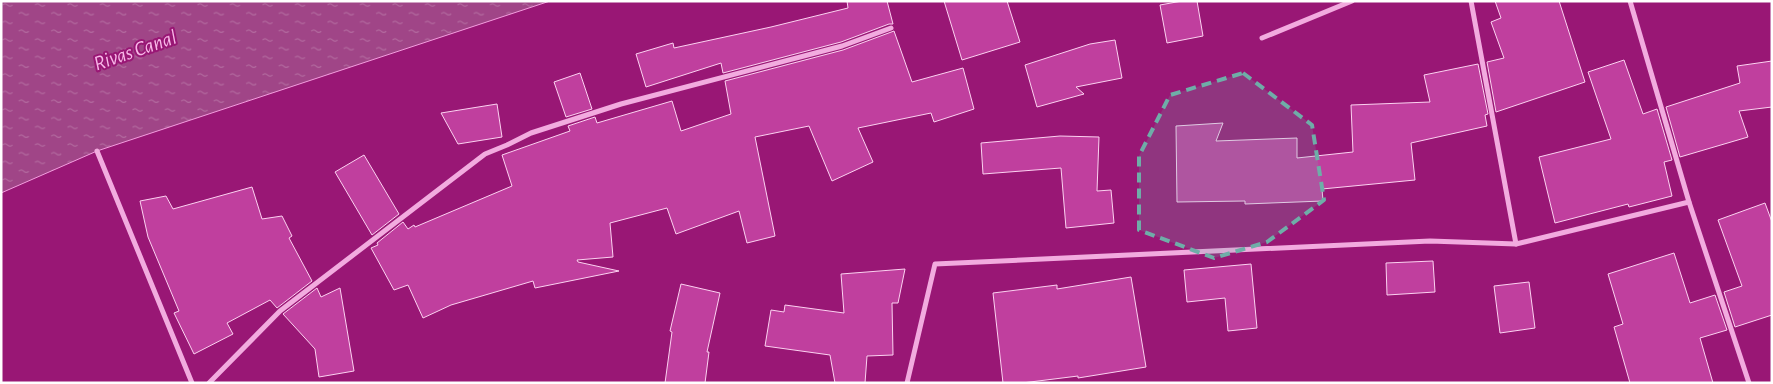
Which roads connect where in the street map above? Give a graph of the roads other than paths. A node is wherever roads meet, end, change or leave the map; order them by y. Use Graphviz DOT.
graph roads {
  1 [pos="1352,1"];
  2 [pos="1471,1"];
  3 [pos="1630,1"];
  4 [pos="891,28"];
  5 [pos="1262,38"];
  6 [pos="97,150"];
  7 [pos="1689,202"];
  8 [pos="1516,244"];
  9 [pos="192,383"];
  10 [pos="209,383"];
  11 [pos="907,383"];
  12 [pos="1749,383"];
  1 -- 5 [label="street"];
  2 -- 8 [label="street"];
  3 -- 7 [label="street"];
  4 -- 10 [label="street"];
  6 -- 9 [label="street"];
  7 -- 8 [label="street"];
  7 -- 12 [label="street"];
  8 -- 11 [label="street"];
}
